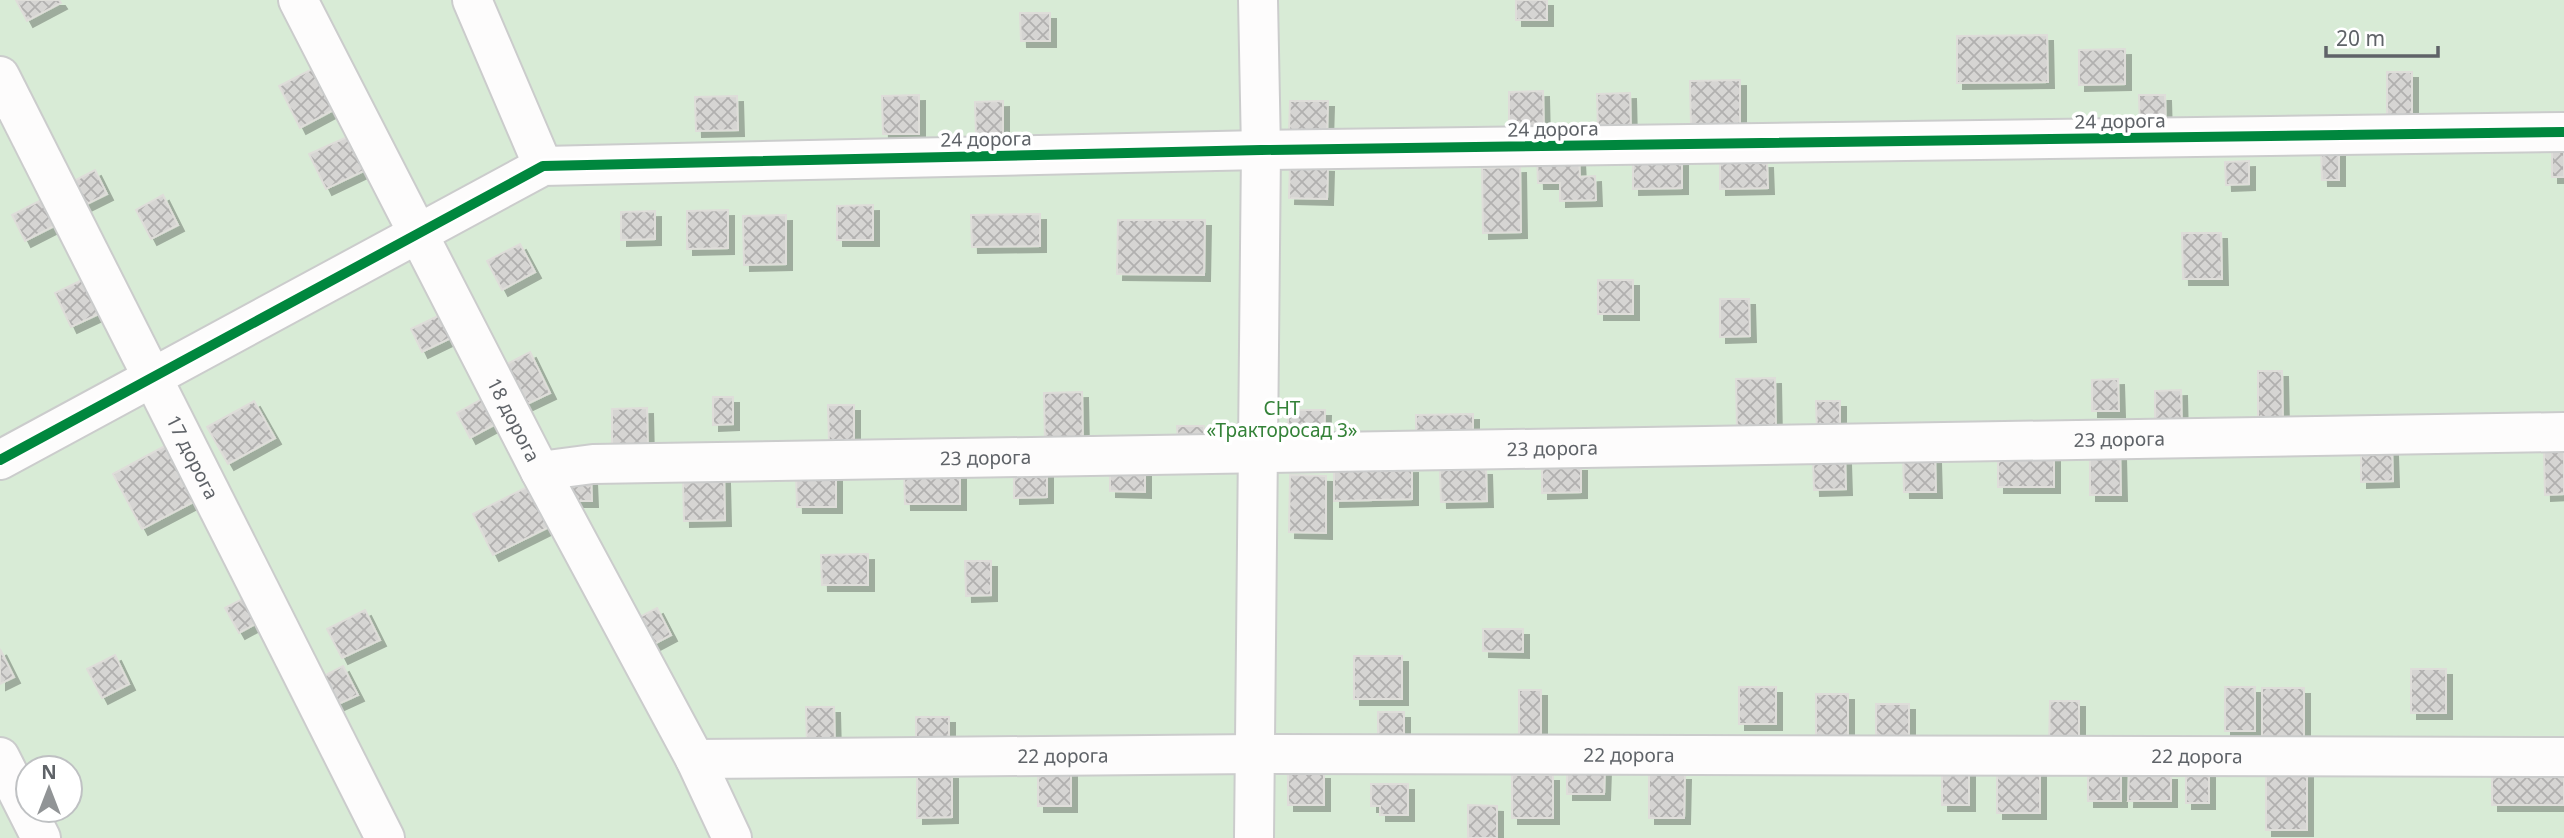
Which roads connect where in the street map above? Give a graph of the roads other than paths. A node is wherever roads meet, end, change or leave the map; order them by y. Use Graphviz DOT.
graph roads {
  1 [pos="298,0"];
  2 [pos="472,0"];
  3 [pos="1258,0"];
  4 [pos="0,76"];
  5 [pos="2564,132"];
  6 [pos="1261,150"];
  7 [pos="543,166"];
  8 [pos="418,235"];
  9 [pos="154,378"];
  10 [pos="2564,432"];
  11 [pos="1258,455"];
  12 [pos="0,460"];
  13 [pos="540,471"];
  14 [pos="1255,754"];
  15 [pos="0,757"];
  16 [pos="2564,757"];
  17 [pos="695,759"];
  18 [pos="41,838"];
  19 [pos="385,838"];
  20 [pos="732,838"];
  21 [pos="1254,838"];
  1 -- 8 [label="street, 18 дорога"];
  2 -- 7 [label="street"];
  3 -- 6 [label="street"];
  4 -- 9 [label="street, 17 дорога"];
  5 -- 6 [label="street, 24 дорога"];
  6 -- 7 [label="street, 24 дорога"];
  6 -- 11 [label="street"];
  7 -- 8 [label="street"];
  8 -- 9 [label="street"];
  8 -- 13 [label="street, 18 дорога"];
  9 -- 12 [label="street"];
  9 -- 19 [label="street, 17 дорога"];
  10 -- 11 [label="street, 23 дорога"];
  11 -- 13 [label="street, 23 дорога"];
  11 -- 14 [label="street"];
  13 -- 17 [label="street, 18 дорога"];
  14 -- 16 [label="street, 22 дорога"];
  14 -- 17 [label="street, 22 дорога"];
  14 -- 21 [label="street"];
  15 -- 18 [label="street"];
  17 -- 20 [label="street, 18 дорога"];
}
